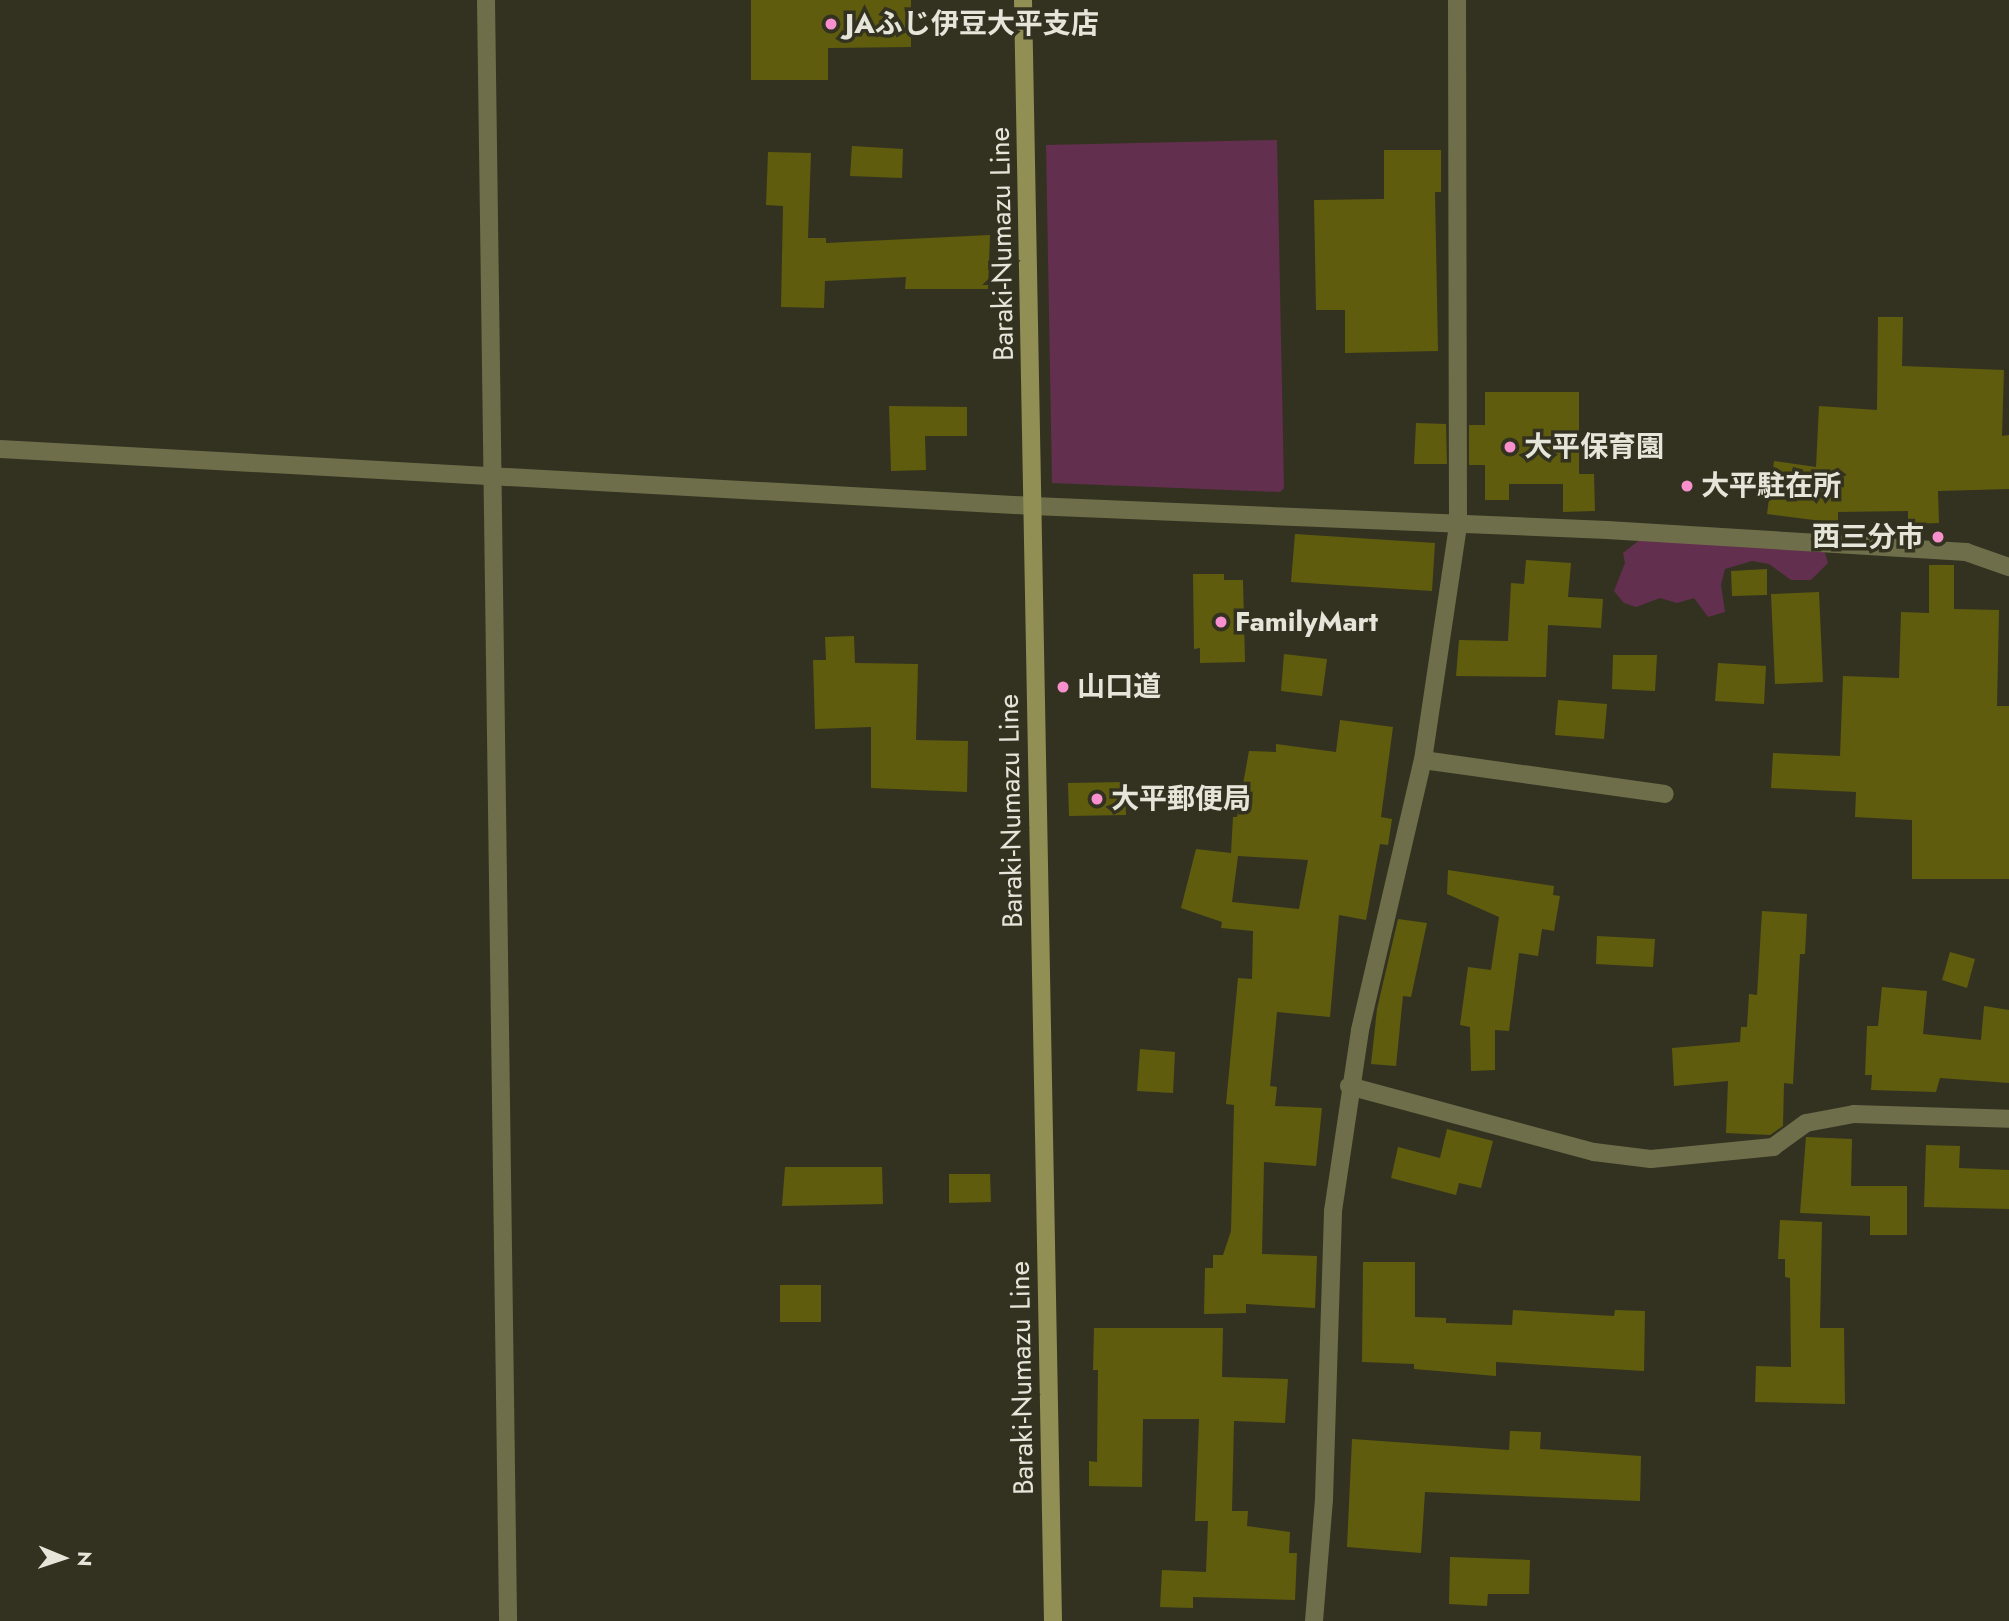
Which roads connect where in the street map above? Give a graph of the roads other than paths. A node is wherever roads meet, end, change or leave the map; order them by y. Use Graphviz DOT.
graph roads {
  1 [pos="486,0"];
  2 [pos="1023,0"];
  3 [pos="1457,0"];
  4 [pos="0,449"];
  5 [pos="495,478"];
  6 [pos="1033,506"];
  7 [pos="1458,525"];
  8 [pos="2009,566"];
  9 [pos="1423,760"];
  10 [pos="1665,794"];
  11 [pos="1349,1086"];
  12 [pos="2009,1119"];
  13 [pos="508,1621"];
  14 [pos="1053,1621"];
  15 [pos="1314,1621"];
  1 -- 5 [label="street"];
  2 -- 6 [label="main road, Baraki-Numazu Line"];
  3 -- 7 [label="street"];
  4 -- 5 [label="street"];
  5 -- 6 [label="street"];
  5 -- 13 [label="street"];
  6 -- 7 [label="street"];
  6 -- 14 [label="main road, Baraki-Numazu Line"];
  7 -- 8 [label="street"];
  7 -- 9 [label="street"];
  9 -- 10 [label="street"];
  9 -- 11 [label="street"];
  11 -- 12 [label="street"];
  11 -- 15 [label="street"];
}
